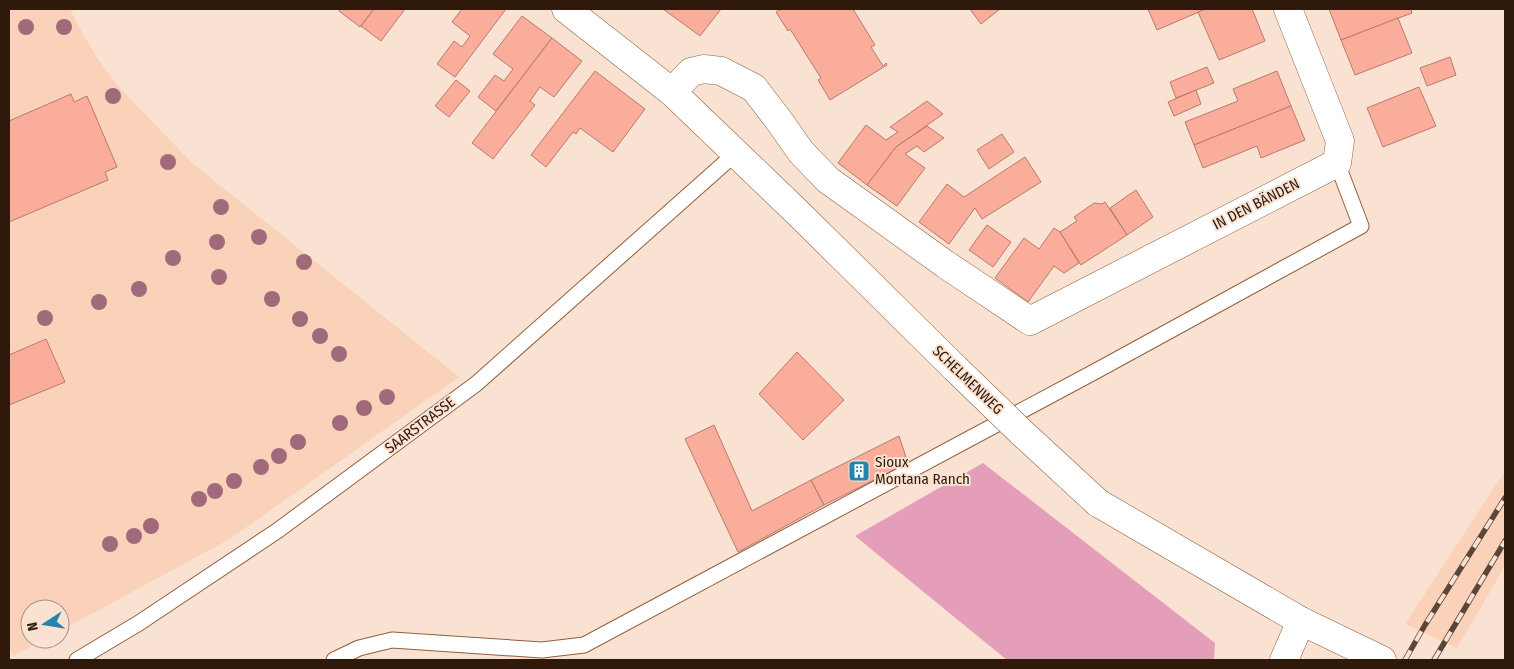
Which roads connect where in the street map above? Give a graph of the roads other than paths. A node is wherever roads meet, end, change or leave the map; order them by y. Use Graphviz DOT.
graph roads {
  1 [pos="566,9"];
  2 [pos="1288,9"];
  3 [pos="672,92"];
  4 [pos="736,153"];
  5 [pos="1337,163"];
  6 [pos="1301,621"];
  7 [pos="1373,656"];
  8 [pos="77,660"];
  9 [pos="334,660"];
  10 [pos="1284,660"];
  1 -- 3 [label="street, SCHELMENWEG"];
  2 -- 5 [label="street"];
  3 -- 4 [label="street, SCHELMENWEG"];
  3 -- 5 [label="street, IN DEN BÄNDEN"];
  4 -- 6 [label="street, SCHELMENWEG, bridge"];
  4 -- 8 [label="lane, SAARSTRASSE"];
  5 -- 9 [label="lane"];
  6 -- 7 [label="street, SCHELMENWEG"];
  6 -- 10 [label="street"];
}
